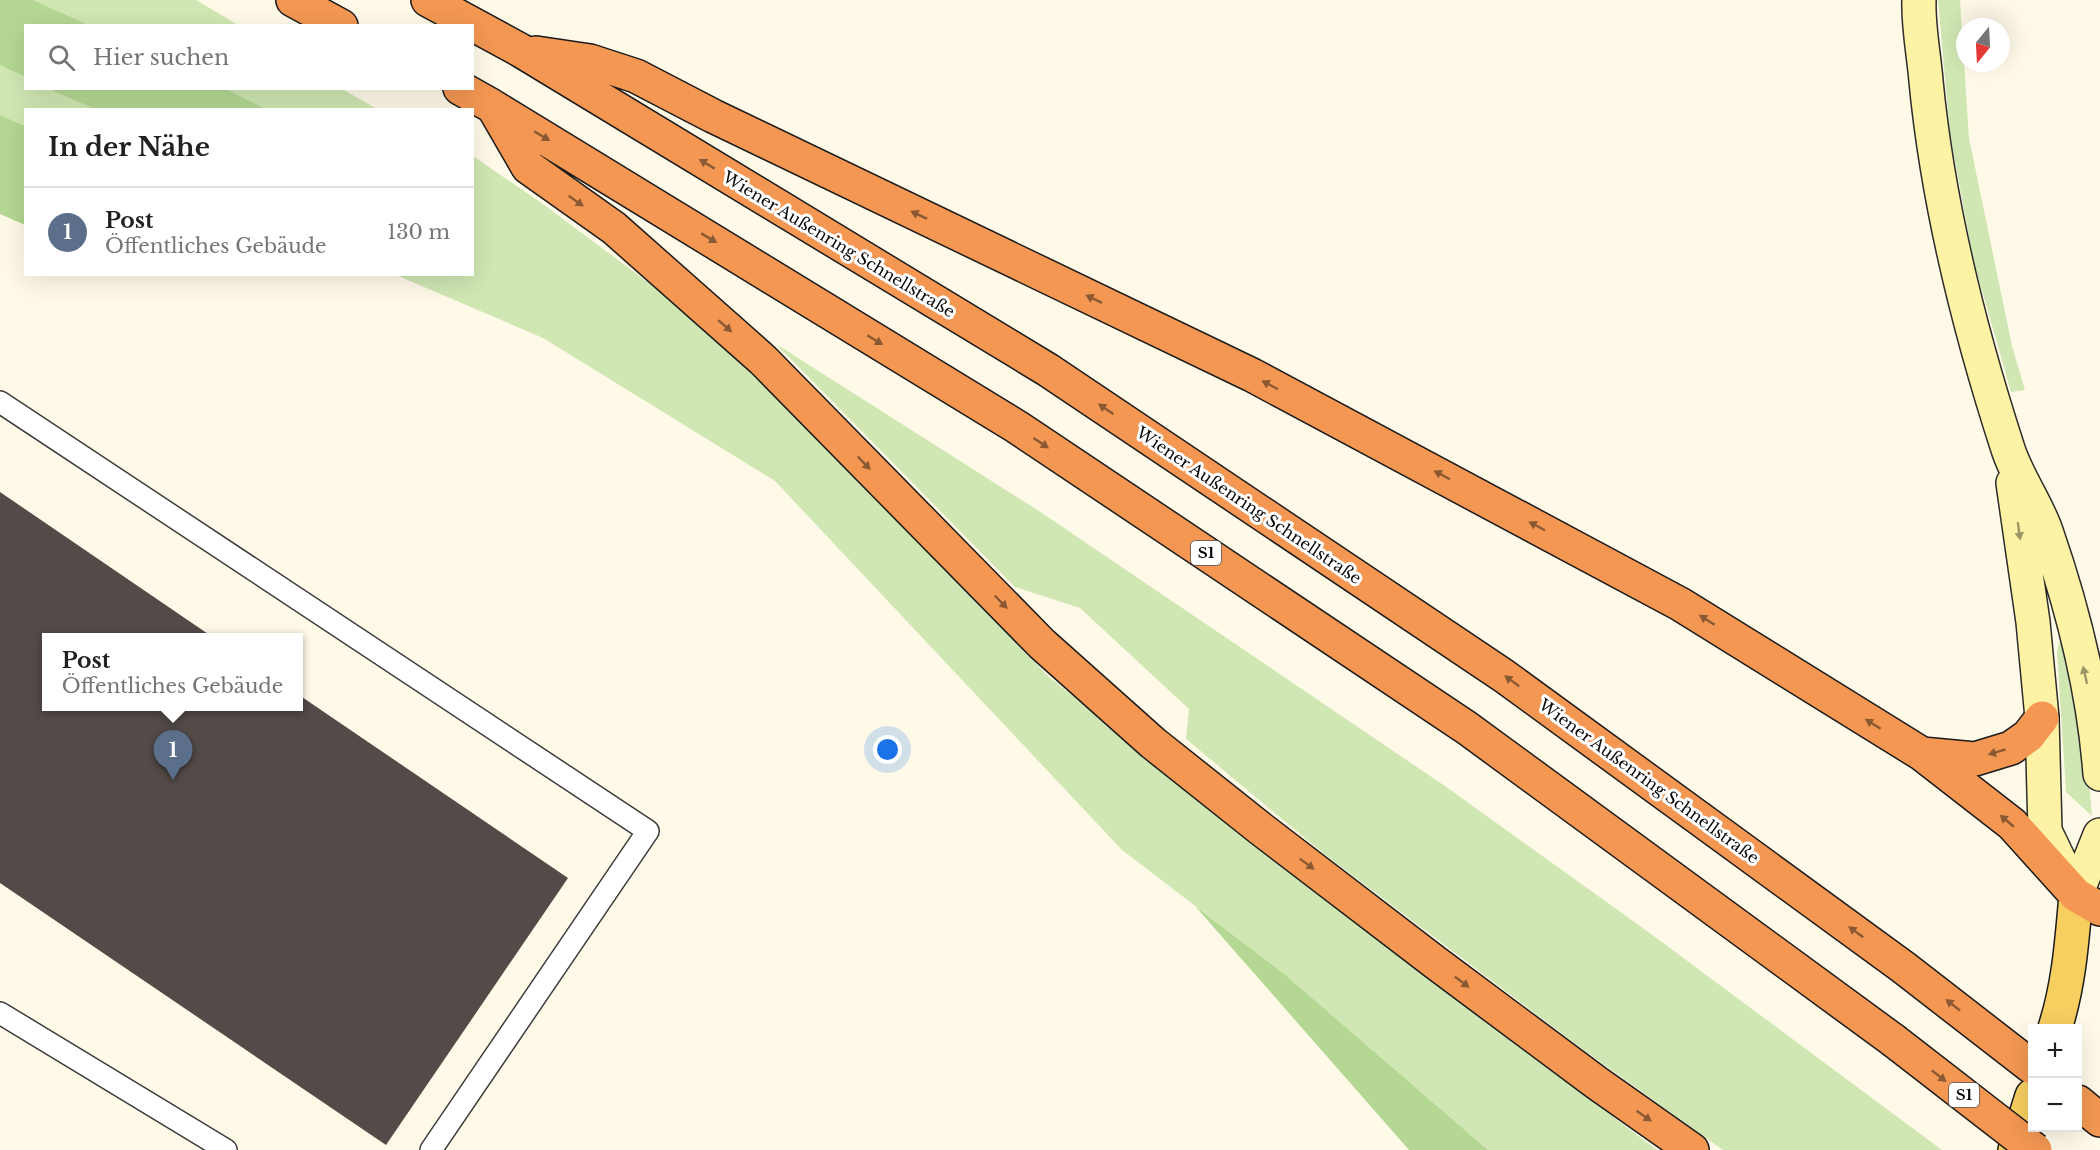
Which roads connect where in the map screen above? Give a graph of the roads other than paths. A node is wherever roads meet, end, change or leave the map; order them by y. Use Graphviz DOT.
graph roads {
  1 [pos="293,0"];
  2 [pos="428,0"];
  3 [pos="1919,0"];
  4 [pos="337,24"];
  5 [pos="472,24"];
  6 [pos="474,25"];
  7 [pos="520,50"];
  8 [pos="464,90"];
  9 [pos="492,106"];
  10 [pos="0,402"];
  11 [pos="2009,452"];
  12 [pos="2042,718"];
  13 [pos="1922,754"];
  14 [pos="2100,774"];
  15 [pos="2100,835"];
  16 [pos="2088,902"];
  17 [pos="0,1013"];
  18 [pos="2057,1024"];
  19 [pos="2028,1064"];
  20 [pos="2082,1105"];
  21 [pos="2028,1109"];
  22 [pos="2100,1119"];
  23 [pos="226,1150"];
  24 [pos="431,1150"];
  25 [pos="1692,1150"];
  26 [pos="2015,1150"];
  27 [pos="2035,1150"];
  1 -- 4 [label="highway"];
  2 -- 5 [label="highway, Wiener Außenring Schnellstraße"];
  3 -- 11 [label="main road"];
  6 -- 7 [label="highway, Wiener Außenring Schnellstraße"];
  13 -- 7 [label="highway, one-way"];
  19 -- 7 [label="highway, Wiener Außenring Schnellstraße, one-way"];
  8 -- 9 [label="highway, S1"];
  9 -- 25 [label="highway, one-way"];
  9 -- 27 [label="highway, S1, one-way, bridge"];
  10 -- 24 [label="lane"];
  11 -- 12 [label="main road, one-way"];
  14 -- 11 [label="main road, one-way"];
  12 -- 13 [label="highway, one-way"];
  12 -- 16 [label="main road"];
  16 -- 13 [label="highway, one-way"];
  15 -- 16 [label="main road"];
  16 -- 18 [label="main road"];
  17 -- 23 [label="lane"];
  20 -- 22 [label="highway"];
  21 -- 26 [label="main road"];
}
